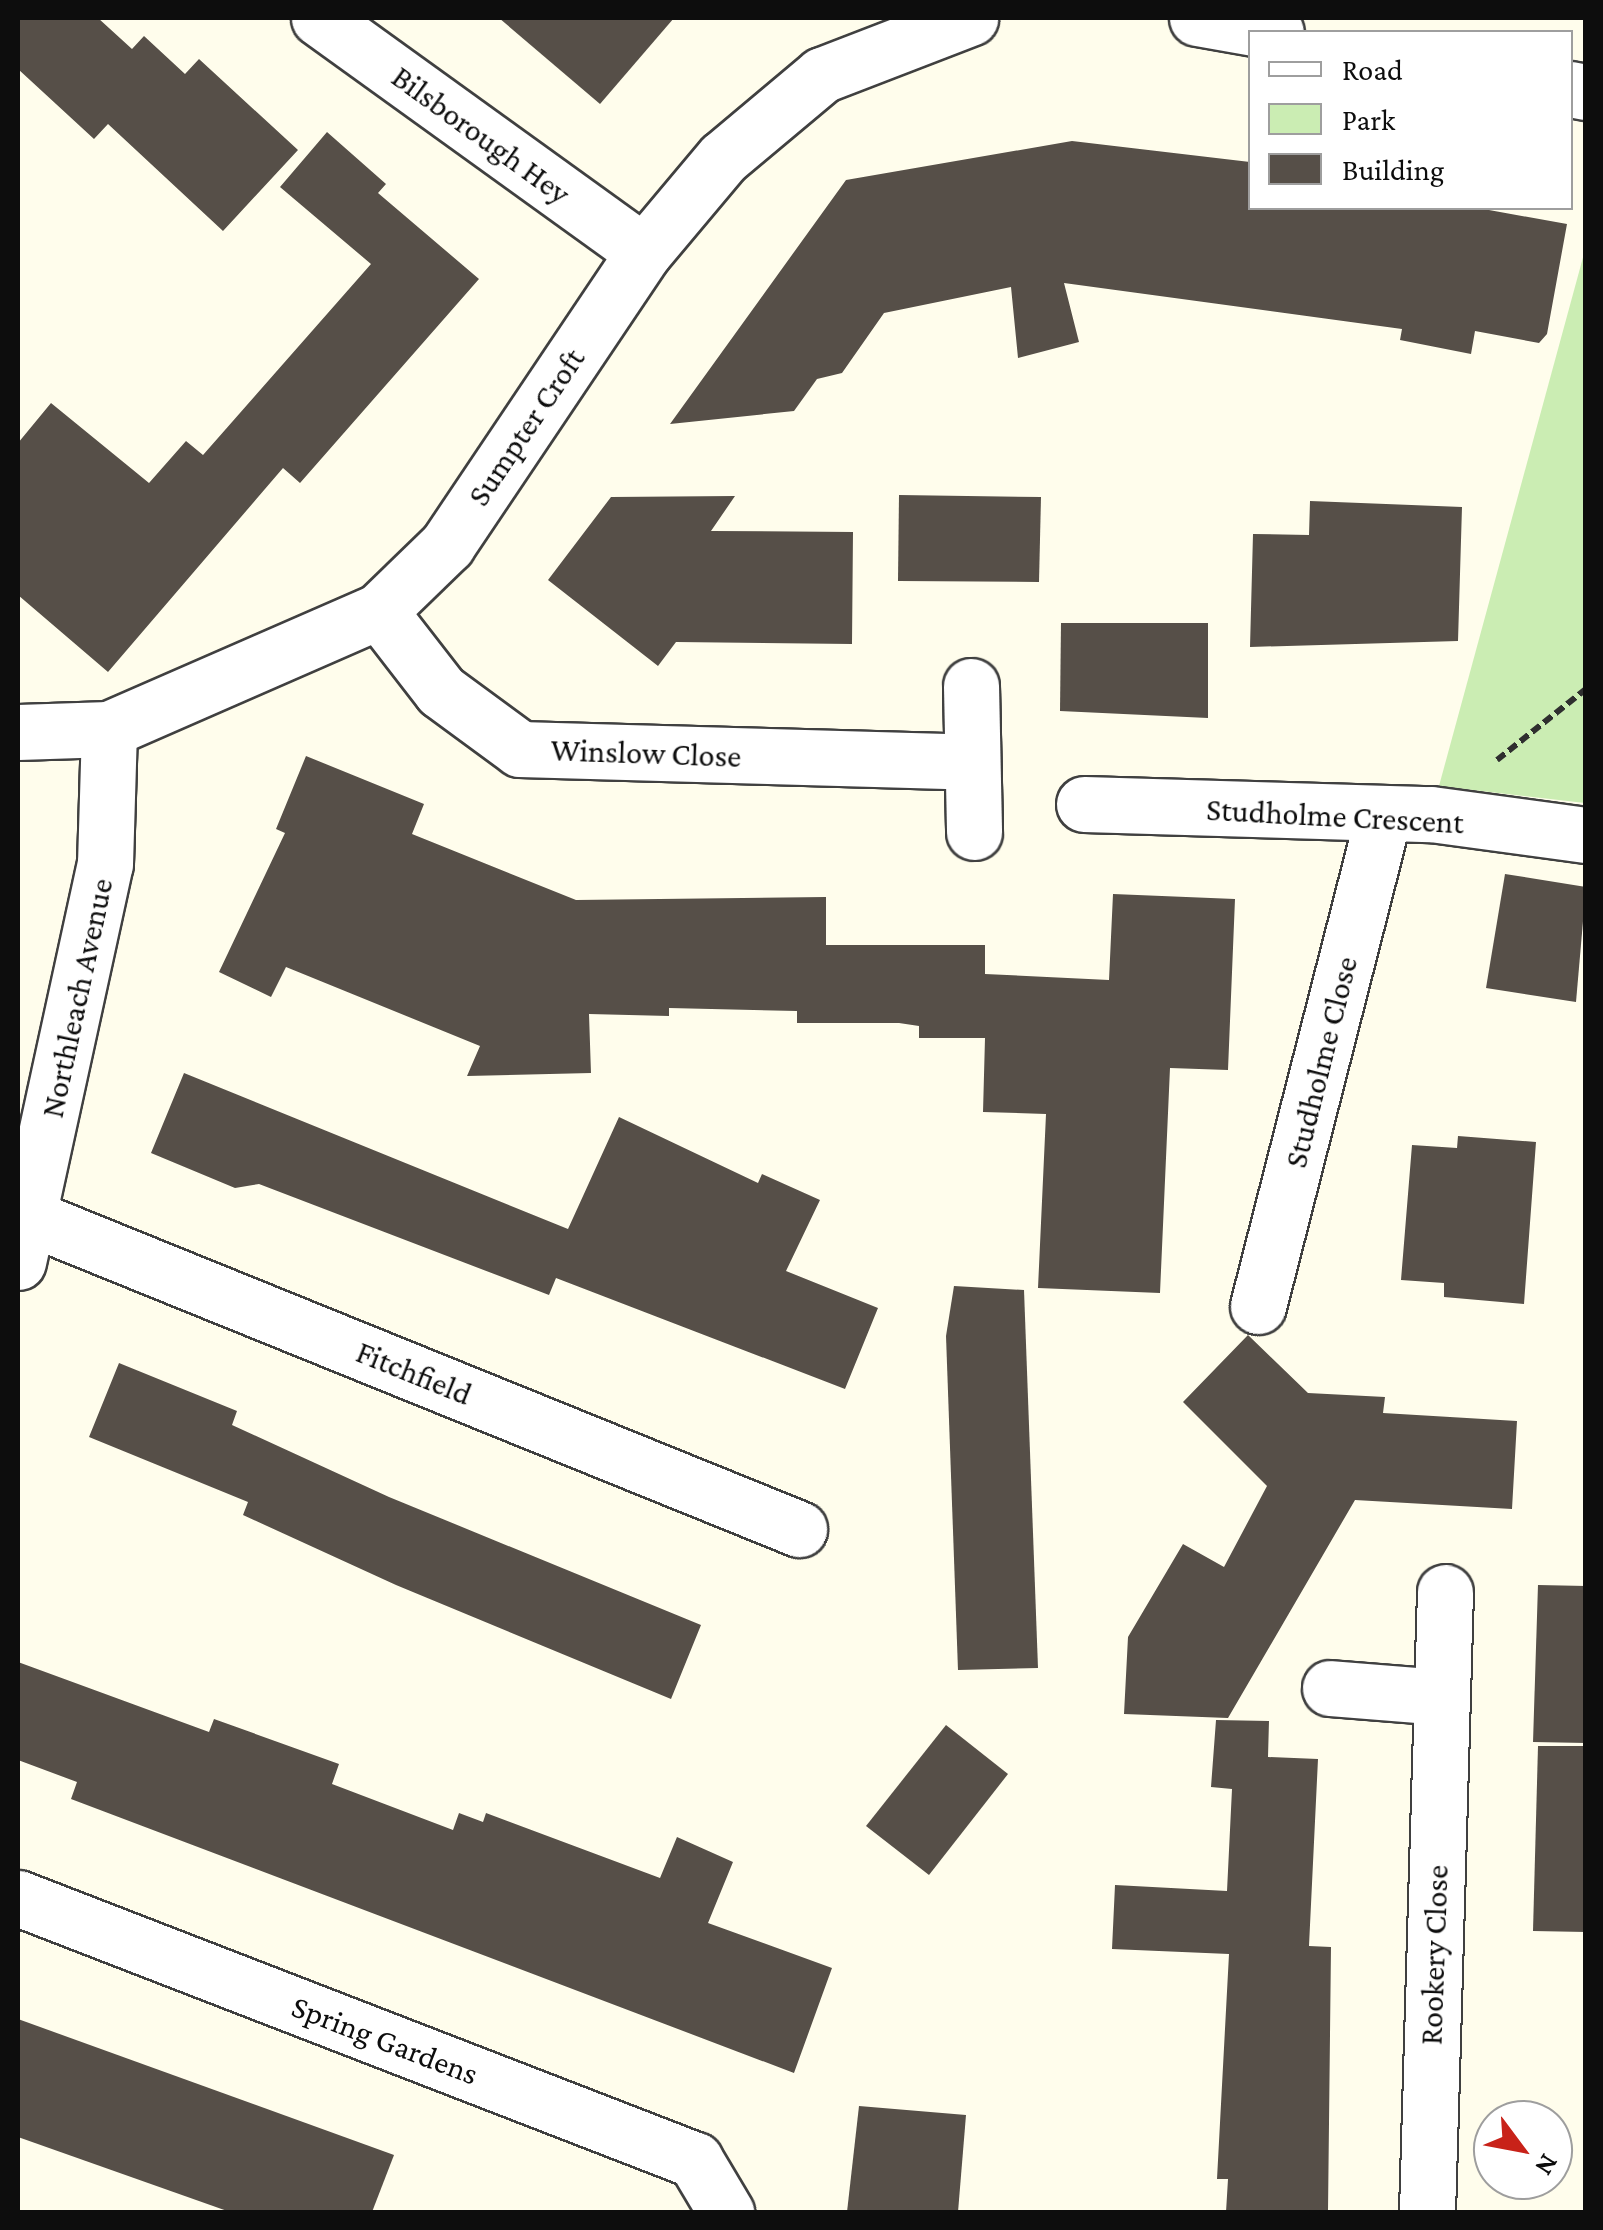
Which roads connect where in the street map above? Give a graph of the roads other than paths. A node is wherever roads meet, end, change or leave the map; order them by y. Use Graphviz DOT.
graph roads {
  1 [pos="319,18"];
  2 [pos="970,18"];
  3 [pos="1197,18"];
  4 [pos="1265,30"];
  5 [pos="644,252"];
  6 [pos="379,611"];
  7 [pos="971,686"];
  8 [pos="108,729"];
  9 [pos="18,732"];
  10 [pos="972,762"];
  11 [pos="1084,804"];
  12 [pos="1384,817"];
  13 [pos="974,832"];
  14 [pos="1586,835"];
  15 [pos="23,1240"];
  16 [pos="1258,1306"];
  17 [pos="799,1529"];
  18 [pos="1445,1592"];
  19 [pos="1330,1688"];
  20 [pos="1442,1697"];
  21 [pos="18,1898"];
  22 [pos="726,2212"];
  23 [pos="1427,2212"];
  1 -- 5 [label="street, Bilsborough Hey"];
  2 -- 5 [label="street, Sumpter Croft"];
  3 -- 4 [label="street"];
  5 -- 6 [label="street, Sumpter Croft"];
  6 -- 8 [label="street, Sumpter Croft"];
  6 -- 10 [label="street, Winslow Close"];
  7 -- 10 [label="street"];
  8 -- 9 [label="street, Sumpter Croft"];
  8 -- 15 [label="street, Northleach Avenue"];
  10 -- 13 [label="street"];
  11 -- 12 [label="street, Studholme Crescent"];
  12 -- 14 [label="street, Studholme Crescent"];
  12 -- 16 [label="street, Studholme Close"];
  15 -- 17 [label="street, Fitchfield"];
  18 -- 20 [label="street, Rookery Close"];
  19 -- 20 [label="street"];
  20 -- 23 [label="street, Rookery Close"];
  21 -- 22 [label="street, Spring Gardens"];
}
